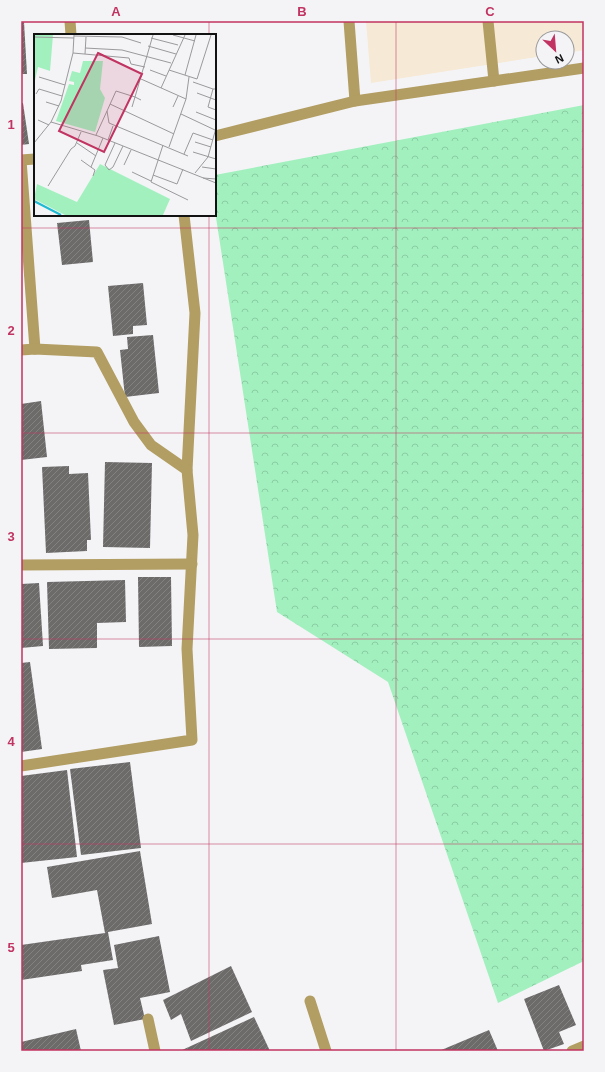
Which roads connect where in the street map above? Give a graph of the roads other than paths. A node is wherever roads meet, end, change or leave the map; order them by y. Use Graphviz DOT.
graph roads {
  1 [pos="70,21"];
  2 [pos="349,21"];
  3 [pos="488,21"];
  4 [pos="71,34"];
  5 [pos="584,68"];
  6 [pos="494,81"];
  7 [pos="355,101"];
  8 [pos="216,136"];
  9 [pos="34,159"];
  10 [pos="21,160"];
  11 [pos="184,216"];
  12 [pos="35,349"];
  13 [pos="21,350"];
  14 [pos="187,470"];
  15 [pos="192,564"];
  16 [pos="21,565"];
  17 [pos="21,766"];
  18 [pos="310,1001"];
  19 [pos="148,1020"];
  20 [pos="584,1046"];
  21 [pos="156,1051"];
  22 [pos="326,1051"];
  23 [pos="572,1051"];
  1 -- 4 [label="street"];
  2 -- 7 [label="street"];
  3 -- 6 [label="street"];
  5 -- 6 [label="street"];
  6 -- 7 [label="street"];
  7 -- 8 [label="street"];
  9 -- 10 [label="street"];
  10 -- 12 [label="street"];
  11 -- 14 [label="street"];
  12 -- 13 [label="street"];
  12 -- 14 [label="street"];
  14 -- 15 [label="street"];
  15 -- 16 [label="street"];
  15 -- 17 [label="street"];
  18 -- 22 [label="street"];
  19 -- 21 [label="street"];
  20 -- 23 [label="street"];
}
